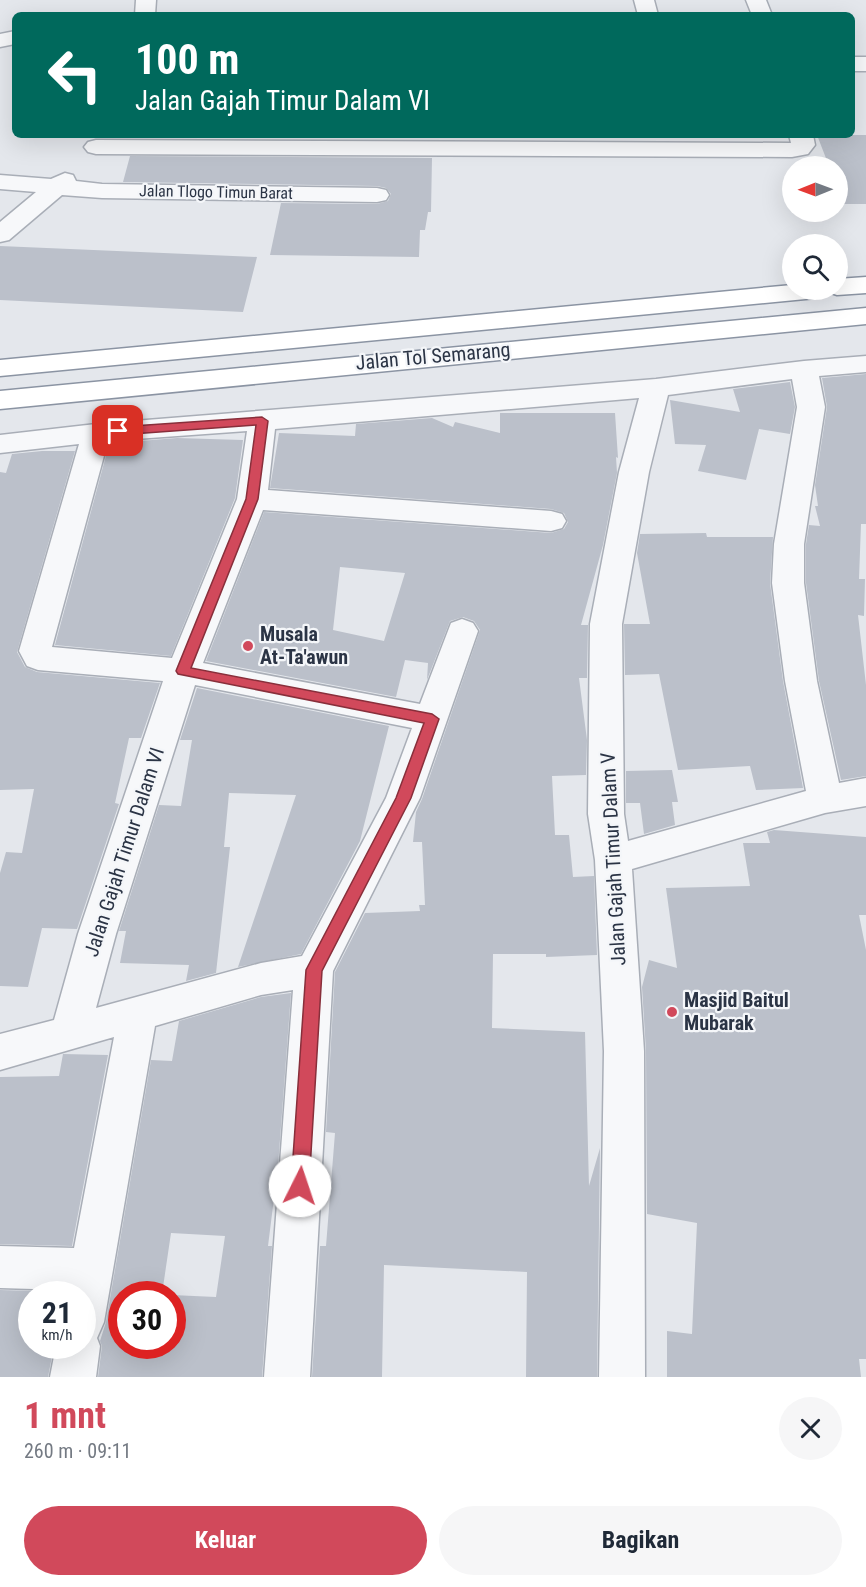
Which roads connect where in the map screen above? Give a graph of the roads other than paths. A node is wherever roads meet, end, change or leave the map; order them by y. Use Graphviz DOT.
graph roads {
  1 [pos="99,141"];
  2 [pos="155,141"];
  3 [pos="680,141"];
  4 [pos="801,142"];
  5 [pos="0,182"];
  6 [pos="56,187"];
  7 [pos="377,195"];
  8 [pos="0,235"];
  9 [pos="866,285"];
  10 [pos="848,287"];
  11 [pos="782,293"];
  12 [pos="866,316"];
  13 [pos="866,364"];
  14 [pos="0,368"];
  15 [pos="804,369"];
  16 [pos="656,388"];
  17 [pos="0,400"];
  18 [pos="262,421"];
  19 [pos="96,433"];
  20 [pos="0,444"];
  21 [pos="252,499"];
  22 [pos="551,521"];
  23 [pos="462,631"];
  24 [pos="183,671"];
  25 [pos="432,719"];
  26 [pos="866,792"];
  27 [pos="825,799"];
  28 [pos="613,860"];
  29 [pos="314,970"];
  30 [pos="138,1012"];
  31 [pos="69,1034"];
  32 [pos="0,1052"];
  33 [pos="0,1267"];
  34 [pos="92,1269"];
  35 [pos="90,1281"];
  36 [pos="76,1359"];
  37 [pos="73,1377"];
  38 [pos="287,1377"];
  39 [pos="622,1377"];
  1 -- 2 [label="street"];
  1 -- 6 [label="street"];
  2 -- 3 [label="street"];
  3 -- 4 [label="street"];
  5 -- 6 [label="street, Jalan Tlogo Timun Barat"];
  6 -- 7 [label="street, Jalan Tlogo Timun Barat"];
  6 -- 8 [label="street"];
  9 -- 10 [label="highway"];
  11 -- 14 [label="highway, Jalan Tol Semarang"];
  12 -- 17 [label="highway, Jalan Tol Semarang"];
  13 -- 15 [label="street"];
  15 -- 16 [label="street"];
  15 -- 27 [label="street"];
  16 -- 18 [label="street"];
  16 -- 28 [label="street, Jalan Gajah Timur Dalam V"];
  18 -- 19 [label="street"];
  18 -- 21 [label="street, Jalan Gajah Timur Dalam VI"];
  19 -- 20 [label="street"];
  19 -- 24 [label="street"];
  21 -- 22 [label="street"];
  21 -- 24 [label="street, Jalan Gajah Timur Dalam VI"];
  23 -- 25 [label="street"];
  24 -- 25 [label="street"];
  24 -- 31 [label="street, Jalan Gajah Timur Dalam VI"];
  25 -- 29 [label="street"];
  26 -- 27 [label="street"];
  27 -- 28 [label="street"];
  28 -- 39 [label="street, Jalan Gajah Timur Dalam V"];
  29 -- 30 [label="street"];
  29 -- 38 [label="street"];
  30 -- 31 [label="street"];
  30 -- 34 [label="street"];
  31 -- 32 [label="street"];
  33 -- 34 [label="street"];
  34 -- 35 [label="street"];
  36 -- 37 [label="street"];
}
